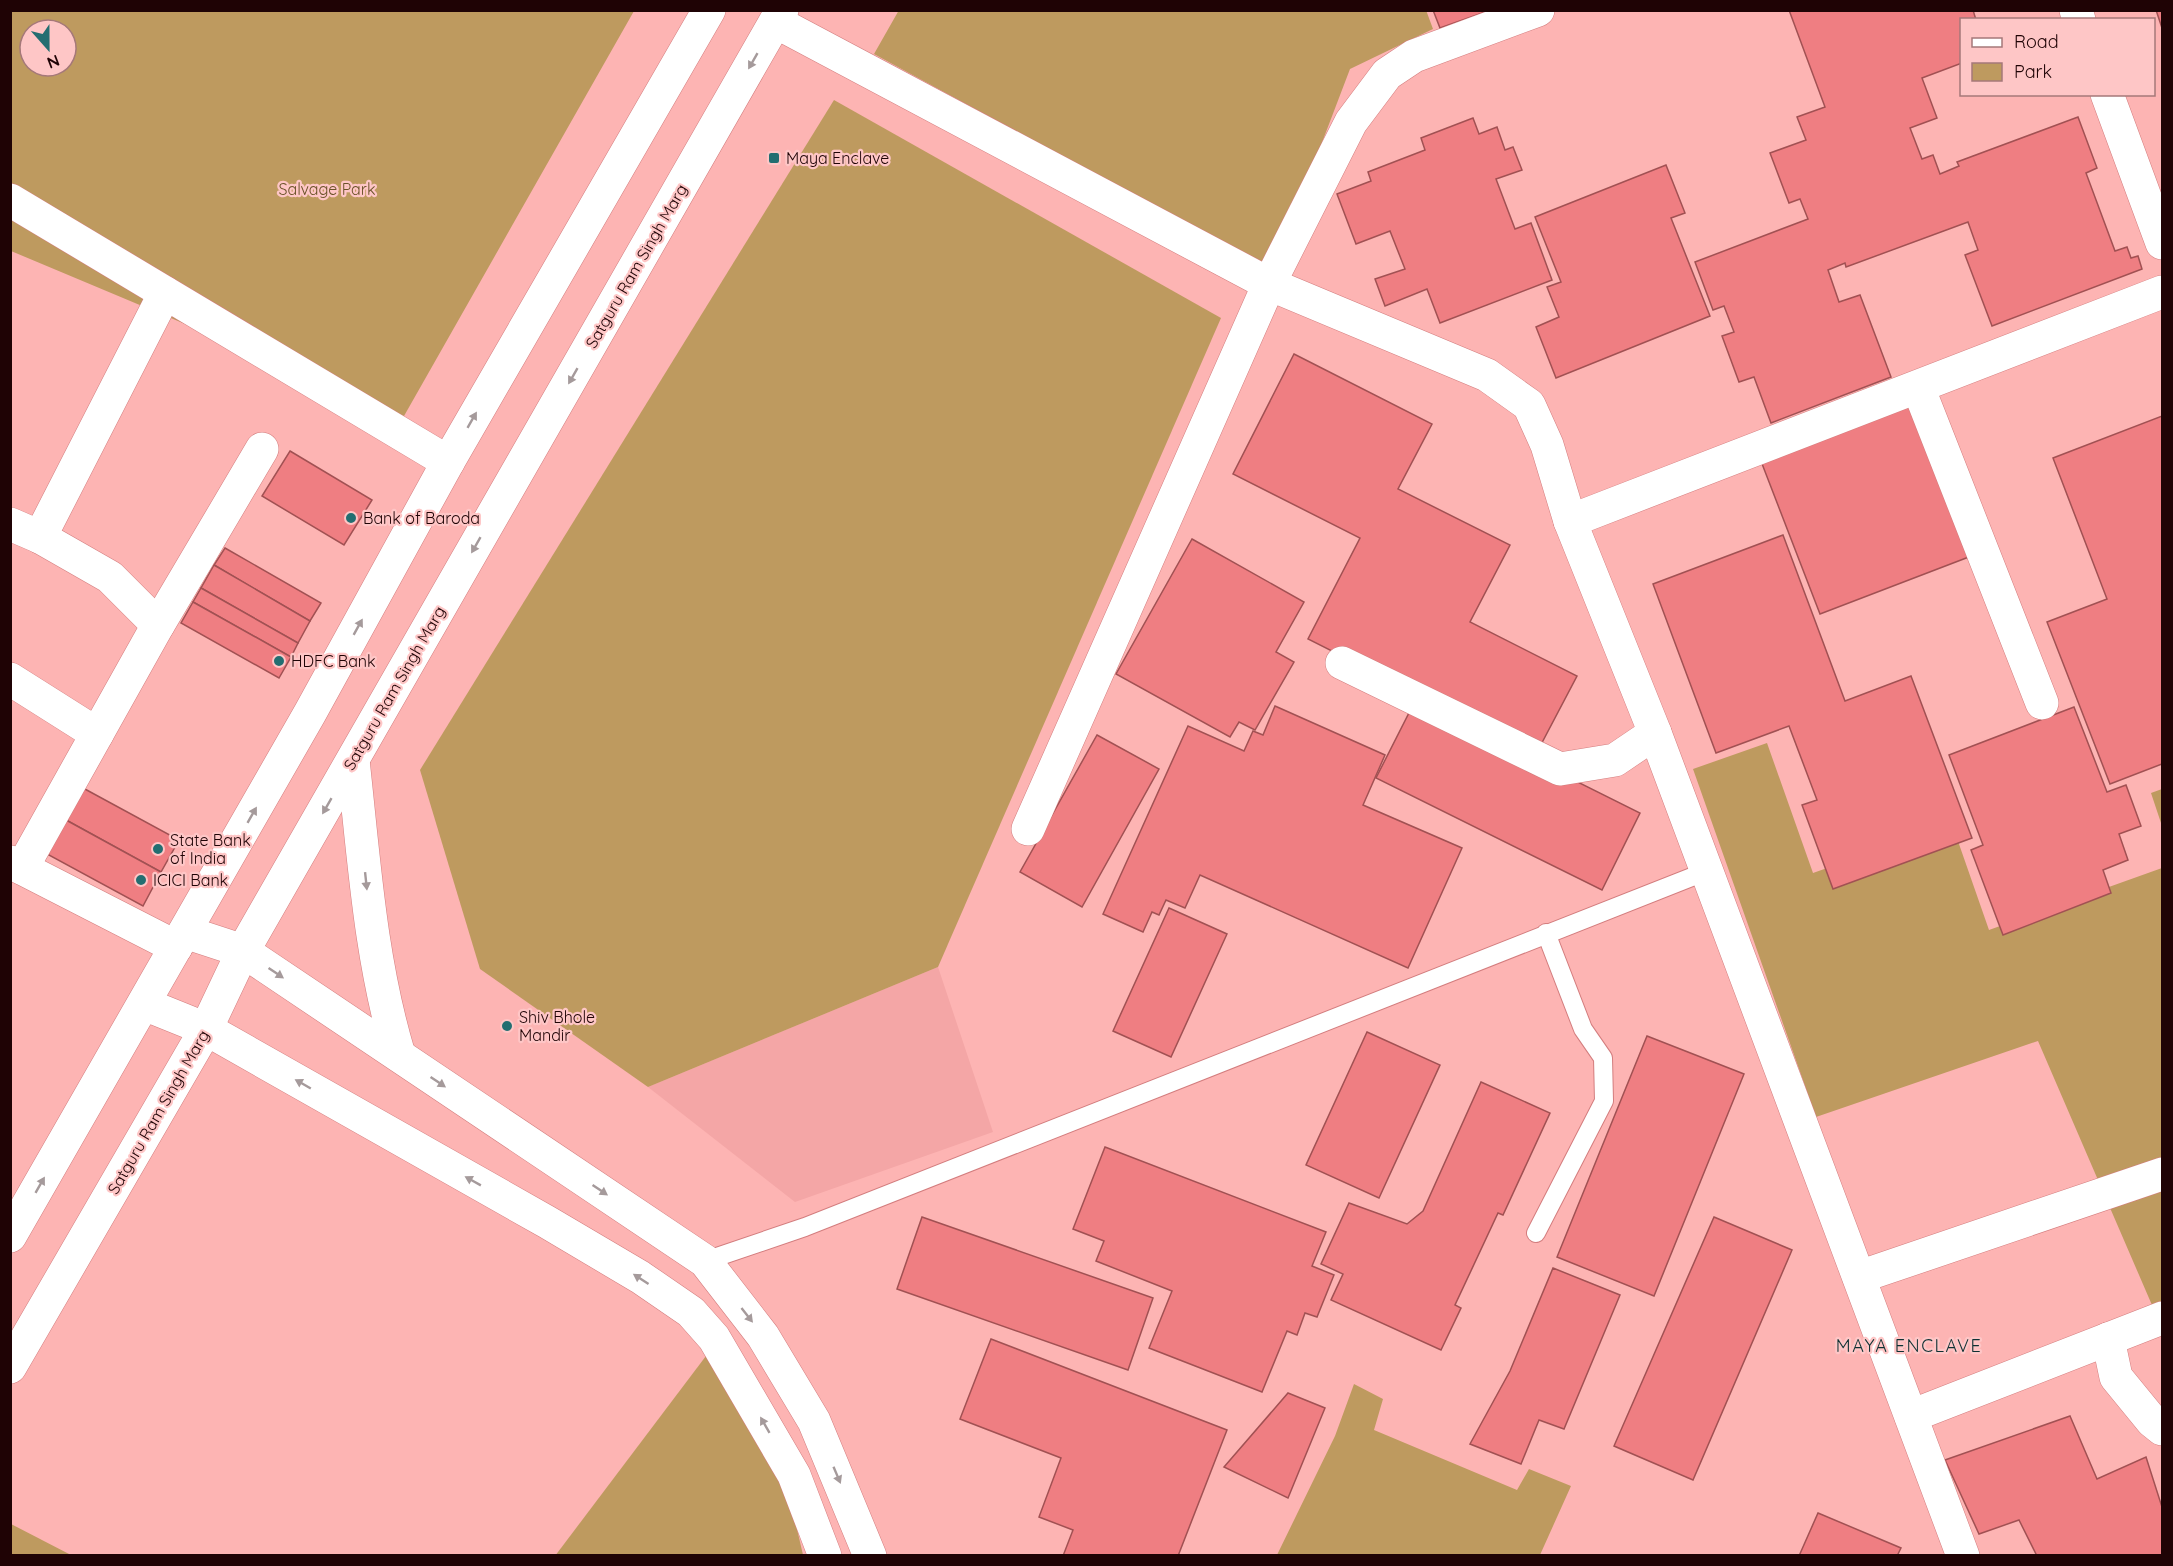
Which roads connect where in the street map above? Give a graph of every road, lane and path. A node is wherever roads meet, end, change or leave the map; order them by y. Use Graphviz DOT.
graph roads {
  1 [pos="709,10"];
  2 [pos="1538,10"];
  3 [pos="779,16"];
  4 [pos="2108,96"];
  5 [pos="10,200"];
  6 [pos="2163,243"];
  7 [pos="1269,284"];
  8 [pos="2163,292"];
  9 [pos="165,293"];
  10 [pos="1918,387"];
  11 [pos="262,449"];
  12 [pos="448,462"];
  13 [pos="1570,521"];
  14 [pos="10,524"];
  15 [pos="40,537"];
  16 [pos="158,625"];
  17 [pos="1342,663"];
  18 [pos="10,679"];
  19 [pos="2042,703"];
  20 [pos="1655,733"];
  21 [pos="97,734"];
  22 [pos="353,760"];
  23 [pos="1028,829"];
  24 [pos="16,865"];
  25 [pos="1707,871"];
  26 [pos="1546,933"];
  27 [pos="181,939"];
  28 [pos="243,951"];
  29 [pos="144,1004"];
  30 [pos="206,1029"];
  31 [pos="399,1055"];
  32 [pos="2163,1174"];
  33 [pos="1536,1233"];
  34 [pos="10,1236"];
  35 [pos="705,1261"];
  36 [pos="1859,1277"];
  37 [pos="2163,1318"];
  38 [pos="2108,1339"];
  39 [pos="10,1367"];
  40 [pos="1911,1416"];
  41 [pos="2163,1429"];
  42 [pos="825,1556"];
  43 [pos="870,1556"];
  44 [pos="1963,1556"];
  12 -- 1 [label="street, one-way"];
  2 -- 7 [label="street"];
  3 -- 7 [label="street"];
  3 -- 22 [label="street, Satguru Ram Singh Marg, one-way"];
  4 -- 6 [label="street"];
  5 -- 9 [label="street"];
  7 -- 13 [label="street"];
  7 -- 23 [label="street"];
  8 -- 10 [label="street"];
  9 -- 12 [label="street"];
  9 -- 15 [label="street"];
  10 -- 13 [label="street"];
  10 -- 19 [label="street"];
  11 -- 16 [label="street"];
  27 -- 12 [label="street, one-way"];
  13 -- 20 [label="street"];
  14 -- 15 [label="street"];
  15 -- 16 [label="street"];
  16 -- 21 [label="street"];
  17 -- 20 [label="street"];
  18 -- 21 [label="street"];
  20 -- 25 [label="street"];
  21 -- 24 [label="street"];
  22 -- 28 [label="street, Satguru Ram Singh Marg, one-way"];
  22 -- 31 [label="street, one-way"];
  24 -- 27 [label="street"];
  25 -- 26 [label="lane"];
  25 -- 36 [label="street"];
  26 -- 33 [label="lane"];
  26 -- 35 [label="lane"];
  27 -- 28 [label="street"];
  27 -- 29 [label="street"];
  28 -- 30 [label="street, Satguru Ram Singh Marg"];
  28 -- 31 [label="street, one-way"];
  29 -- 30 [label="street"];
  34 -- 29 [label="street, one-way"];
  30 -- 39 [label="street, Satguru Ram Singh Marg"];
  42 -- 30 [label="street, one-way"];
  31 -- 35 [label="street, one-way"];
  32 -- 36 [label="street"];
  35 -- 43 [label="street, one-way"];
  36 -- 40 [label="street"];
  37 -- 38 [label="street"];
  38 -- 40 [label="street"];
  38 -- 41 [label="street"];
  40 -- 44 [label="street"];
}
